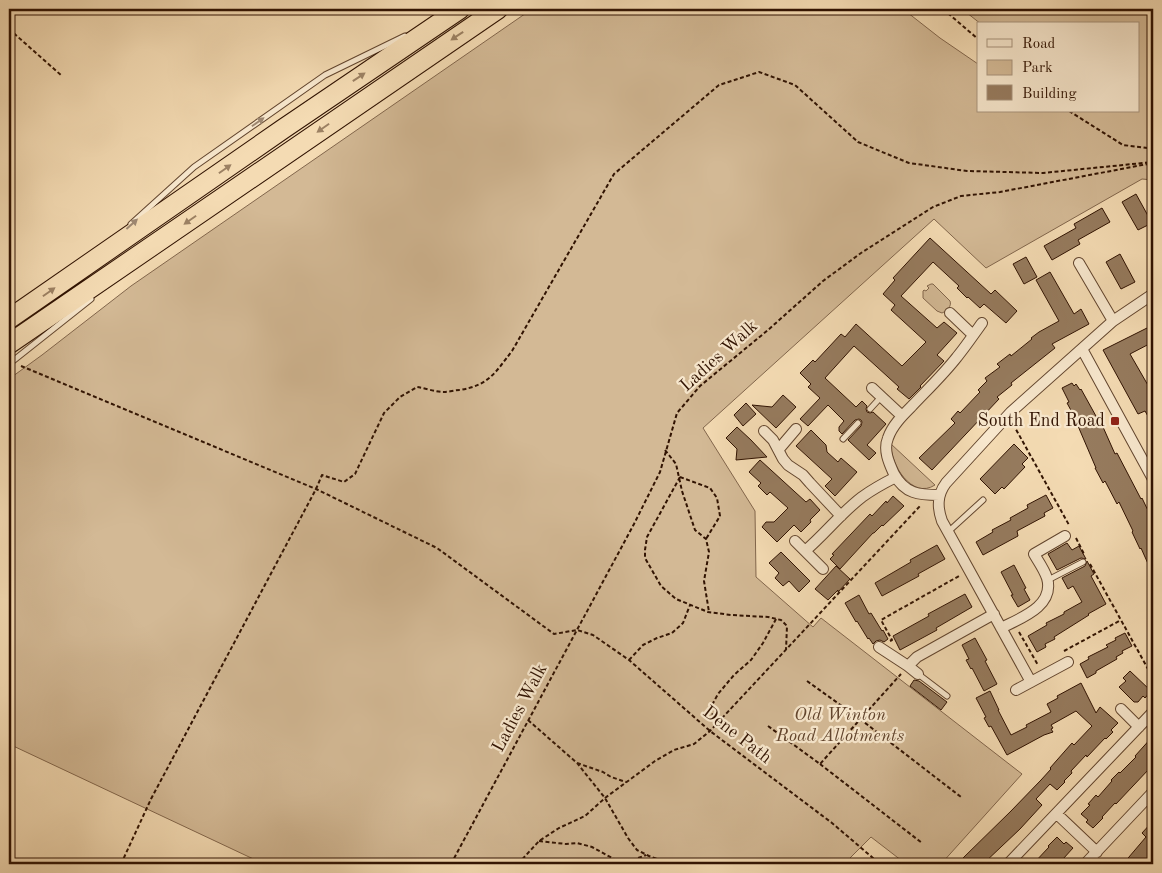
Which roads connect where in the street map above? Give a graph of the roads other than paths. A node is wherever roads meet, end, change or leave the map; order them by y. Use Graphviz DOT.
graph roads {
  1 [pos="459,9"];
  2 [pos="498,9"];
  3 [pos="423,27"];
  4 [pos="414,32"];
  5 [pos="124,230"];
  6 [pos="117,236"];
  7 [pos="142,254"];
  8 [pos="1079,264"];
  9 [pos="82,268"];
  10 [pos="105,286"];
  11 [pos="98,292"];
  12 [pos="1153,294"];
  13 [pos="950,313"];
  14 [pos="9,319"];
  15 [pos="1113,322"];
  16 [pos="982,323"];
  17 [pos="973,335"];
  18 [pos="1082,349"];
  19 [pos="10,356"];
  20 [pos="872,388"];
  21 [pos="882,397"];
  22 [pos="870,409"];
  23 [pos="902,416"];
  24 [pos="858,423"];
  25 [pos="796,429"];
  26 [pos="764,431"];
  27 [pos="843,439"];
  28 [pos="779,449"];
  29 [pos="896,477"];
  30 [pos="1153,479"];
  31 [pos="935,495"];
  32 [pos="982,500"];
  33 [pos="841,516"];
  34 [pos="948,532"];
  35 [pos="1069,535"];
  36 [pos="795,541"];
  37 [pos="805,551"];
  38 [pos="1082,562"];
  39 [pos="823,569"];
  40 [pos="1047,580"];
  41 [pos="994,614"];
  42 [pos="1002,628"];
  43 [pos="879,647"];
  44 [pos="1068,662"];
  45 [pos="908,666"];
  46 [pos="918,674"];
  47 [pos="1031,682"];
  48 [pos="1016,690"];
  49 [pos="947,696"];
  50 [pos="1121,709"];
  51 [pos="1153,712"];
  52 [pos="1139,727"];
  53 [pos="1153,792"];
  54 [pos="1057,814"];
  55 [pos="1096,852"];
  56 [pos="1008,864"];
  57 [pos="1085,864"];
  1 -- 3 [label="lane"];
  9 -- 1 [label="highway, one-way"];
  2 -- 7 [label="highway, one-way"];
  5 -- 4 [label="lane, one-way"];
  6 -- 9 [label="lane"];
  7 -- 10 [label="lane"];
  7 -- 19 [label="highway"];
  8 -- 15 [label="street"];
  14 -- 9 [label="highway, one-way"];
  11 -- 19 [label="lane"];
  12 -- 15 [label="street"];
  13 -- 17 [label="street"];
  15 -- 18 [label="street"];
  16 -- 17 [label="street"];
  17 -- 23 [label="street"];
  18 -- 30 [label="street"];
  18 -- 31 [label="street"];
  20 -- 21 [label="street"];
  21 -- 22 [label="lane"];
  21 -- 23 [label="street"];
  23 -- 29 [label="street"];
  24 -- 27 [label="lane"];
  25 -- 28 [label="street"];
  26 -- 28 [label="street"];
  28 -- 33 [label="street"];
  29 -- 31 [label="street"];
  29 -- 33 [label="street"];
  31 -- 34 [label="street"];
  32 -- 34 [label="lane"];
  33 -- 37 [label="street"];
  34 -- 41 [label="street"];
  35 -- 40 [label="street"];
  36 -- 37 [label="street"];
  37 -- 39 [label="street"];
  38 -- 40 [label="lane"];
  40 -- 42 [label="street"];
  41 -- 42 [label="street"];
  41 -- 45 [label="street"];
  42 -- 47 [label="street"];
  43 -- 45 [label="street"];
  44 -- 47 [label="street"];
  45 -- 46 [label="street"];
  46 -- 49 [label="lane"];
  47 -- 48 [label="street"];
  50 -- 52 [label="street"];
  51 -- 52 [label="street"];
  52 -- 54 [label="street"];
  53 -- 55 [label="street"];
  54 -- 55 [label="street"];
  54 -- 56 [label="street"];
  55 -- 57 [label="street"];
}
